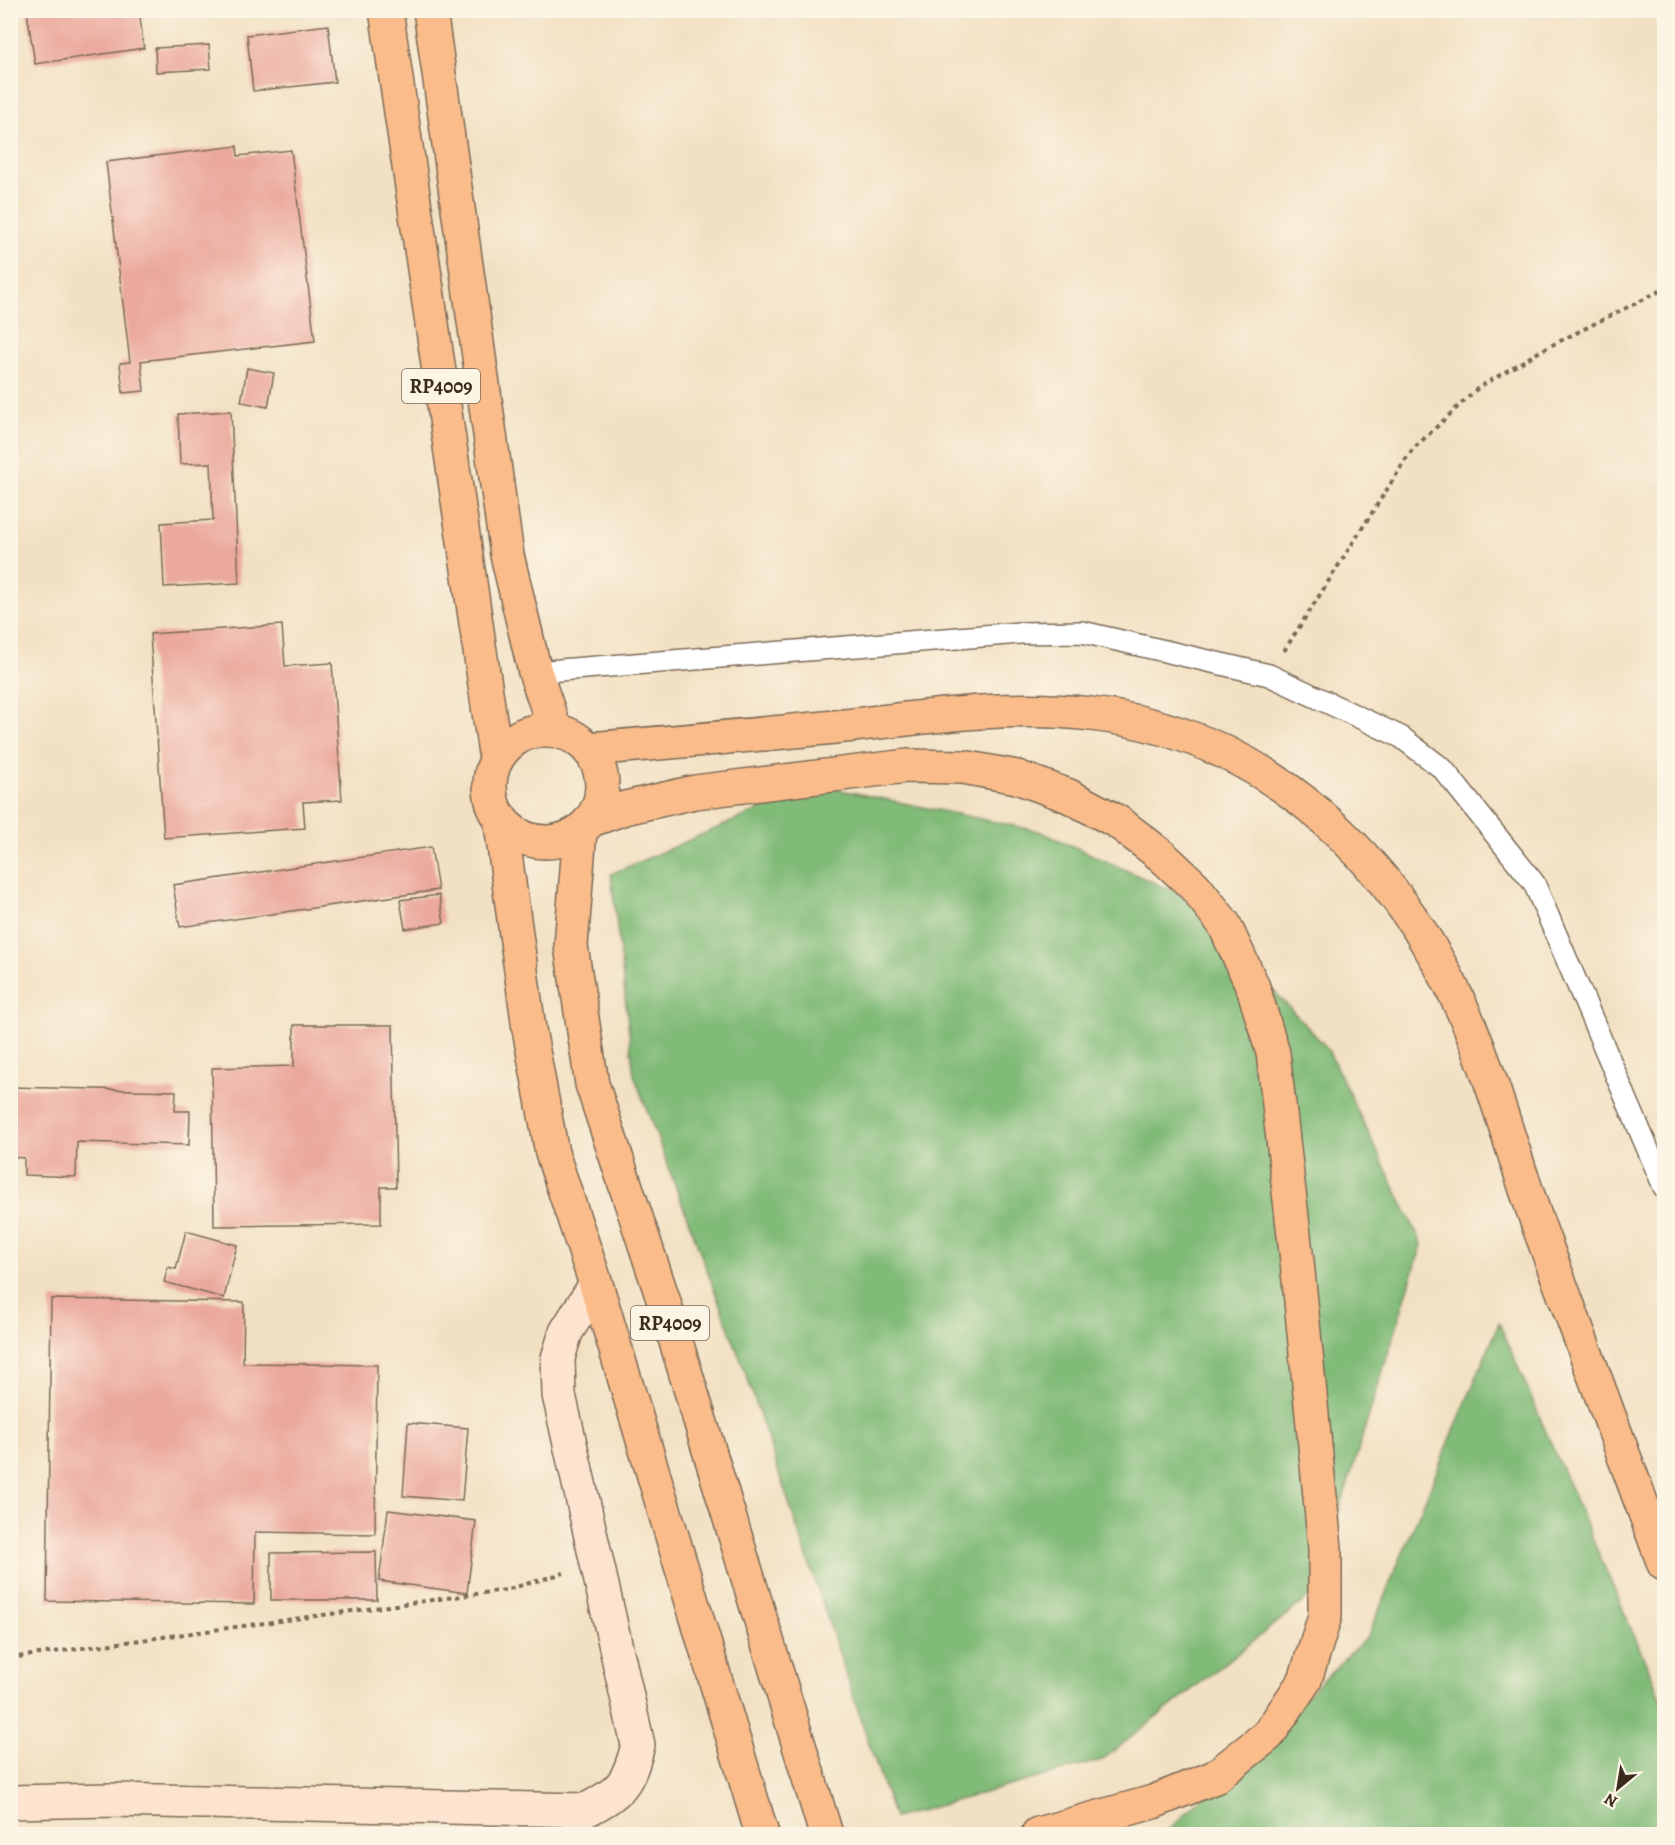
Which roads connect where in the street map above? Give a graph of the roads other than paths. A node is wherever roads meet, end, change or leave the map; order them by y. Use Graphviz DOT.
graph roads {
  1 [pos="386,10"];
  2 [pos="430,10"];
  3 [pos="535,672"];
  4 [pos="555,730"];
  5 [pos="589,749"];
  6 [pos="496,760"];
  7 [pos="500,817"];
  8 [pos="586,825"];
  9 [pos="1665,1187"];
  10 [pos="596,1284"];
  11 [pos="1665,1564"];
  12 [pos="10,1802"];
  13 [pos="822,1821"];
  14 [pos="760,1826"];
  15 [pos="1038,1834"];
  1 -- 6 [label="main road, RP4009"];
  2 -- 3 [label="main road, RP4009"];
  3 -- 4 [label="main road, RP4009"];
  3 -- 9 [label="lane"];
  4 -- 5 [label="main road"];
  4 -- 6 [label="main road"];
  5 -- 8 [label="main road, RP4009"];
  5 -- 11 [label="main road"];
  6 -- 7 [label="main road, RP4009"];
  7 -- 8 [label="main road, RP4009"];
  7 -- 10 [label="main road, RP4009"];
  8 -- 13 [label="main road, RP4009"];
  8 -- 15 [label="main road"];
  10 -- 12 [label="street"];
  10 -- 14 [label="main road, RP4009"];
}
